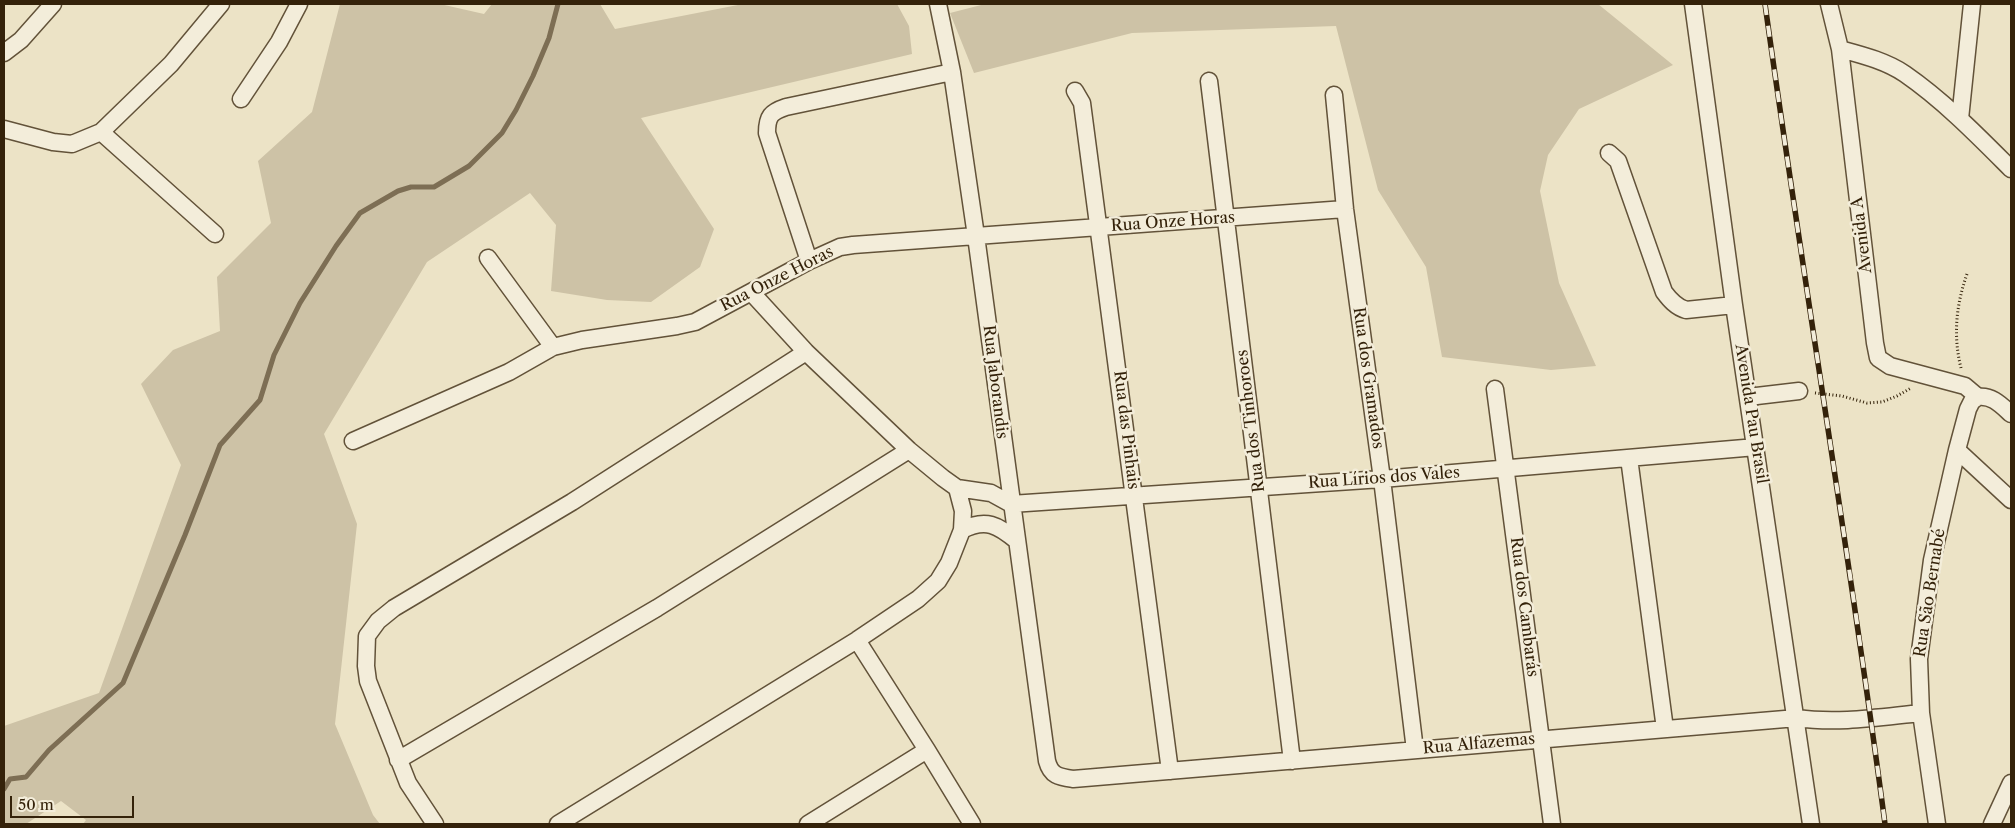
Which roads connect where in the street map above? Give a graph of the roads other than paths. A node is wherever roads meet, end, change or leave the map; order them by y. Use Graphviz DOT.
graph roads {
  1 [pos="53,4"];
  2 [pos="221,4"];
  3 [pos="299,4"];
  4 [pos="940,4"];
  5 [pos="1693,4"];
  6 [pos="1829,4"];
  7 [pos="1972,4"];
  8 [pos="1840,49"];
  9 [pos="4,53"];
  10 [pos="952,72"];
  11 [pos="1209,81"];
  12 [pos="1075,91"];
  13 [pos="1334,95"];
  14 [pos="242,99"];
  15 [pos="1960,119"];
  16 [pos="4,129"];
  17 [pos="101,132"];
  18 [pos="1609,153"];
  19 [pos="2011,169"];
  20 [pos="1345,209"];
  21 [pos="1226,218"];
  22 [pos="1099,227"];
  23 [pos="215,234"];
  24 [pos="976,236"];
  25 [pos="488,258"];
  26 [pos="810,261"];
  27 [pos="751,292"];
  28 [pos="1734,305"];
  29 [pos="553,347"];
  30 [pos="806,352"];
  31 [pos="1495,389"];
  32 [pos="1799,391"];
  33 [pos="1748,397"];
  34 [pos="1978,397"];
  35 [pos="2011,414"];
  36 [pos="353,440"];
  37 [pos="1756,447"];
  38 [pos="909,450"];
  39 [pos="1957,450"];
  40 [pos="1629,458"];
  41 [pos="1506,468"];
  42 [pos="1382,479"];
  43 [pos="1259,487"];
  44 [pos="956,488"];
  45 [pos="1134,496"];
  46 [pos="2011,500"];
  47 [pos="1011,504"];
  48 [pos="962,530"];
  49 [pos="1017,541"];
  50 [pos="857,640"];
  51 [pos="1921,713"];
  52 [pos="1797,718"];
  53 [pos="1665,729"];
  54 [pos="1541,739"];
  55 [pos="927,750"];
  56 [pos="1415,750"];
  57 [pos="398,760"];
  58 [pos="1047,761"];
  59 [pos="1292,761"];
  60 [pos="1170,771"];
  61 [pos="2011,783"];
  62 [pos="435,824"];
  63 [pos="558,824"];
  64 [pos="808,824"];
  65 [pos="972,824"];
  66 [pos="1552,824"];
  67 [pos="1811,824"];
  68 [pos="1937,824"];
  69 [pos="1992,824"];
  1 -- 9 [label="street"];
  2 -- 17 [label="street"];
  3 -- 14 [label="street"];
  4 -- 10 [label="street, Rua Jaborandis"];
  5 -- 28 [label="street, Avenida Pau Brasil"];
  6 -- 8 [label="street, Avenida A"];
  7 -- 15 [label="street"];
  8 -- 15 [label="street"];
  8 -- 34 [label="street, Avenida A"];
  10 -- 24 [label="street, Rua Jaborandis"];
  10 -- 26 [label="street"];
  11 -- 21 [label="street, Rua dos Tinhoroes"];
  12 -- 22 [label="street, Rua das Pinhais"];
  13 -- 20 [label="street, Rua dos Gramados"];
  15 -- 19 [label="street"];
  16 -- 17 [label="street"];
  17 -- 23 [label="street"];
  18 -- 28 [label="street"];
  20 -- 21 [label="street, Rua Onze Horas"];
  20 -- 42 [label="street, Rua dos Gramados"];
  21 -- 22 [label="street, Rua Onze Horas"];
  21 -- 43 [label="street, Rua dos Tinhoroes"];
  22 -- 24 [label="street, Rua Onze Horas"];
  22 -- 45 [label="street, Rua das Pinhais"];
  24 -- 26 [label="street, Rua Onze Horas"];
  24 -- 47 [label="street, Rua Jaborandis"];
  25 -- 29 [label="street"];
  26 -- 27 [label="street, Rua Onze Horas"];
  27 -- 29 [label="street, Rua Onze Horas"];
  27 -- 30 [label="street"];
  28 -- 33 [label="street, Avenida Pau Brasil"];
  29 -- 36 [label="street, Rua Onze Horas"];
  30 -- 38 [label="street"];
  30 -- 57 [label="street"];
  31 -- 41 [label="street, Rua dos Cambarás"];
  32 -- 33 [label="street"];
  33 -- 37 [label="street, Avenida Pau Brasil"];
  34 -- 35 [label="street, Avenida A"];
  34 -- 39 [label="street, Rua São Bernabé"];
  37 -- 40 [label="street, Rua Lírios dos Vales"];
  37 -- 52 [label="street, Avenida Pau Brasil"];
  38 -- 44 [label="street"];
  38 -- 57 [label="street"];
  39 -- 46 [label="street"];
  39 -- 51 [label="street, Rua São Bernabé"];
  40 -- 41 [label="street, Rua Lírios dos Vales"];
  40 -- 53 [label="street"];
  41 -- 42 [label="street, Rua Lírios dos Vales"];
  41 -- 54 [label="street, Rua dos Cambarás"];
  42 -- 43 [label="street, Rua Lírios dos Vales"];
  42 -- 56 [label="street, Rua dos Gramados"];
  43 -- 45 [label="street, Rua Lírios dos Vales"];
  43 -- 59 [label="street, Rua dos Tinhoroes"];
  44 -- 47 [label="street"];
  44 -- 48 [label="street"];
  45 -- 47 [label="street, Rua Lírios dos Vales"];
  45 -- 60 [label="street, Rua das Pinhais"];
  47 -- 49 [label="street, Rua Jaborandis"];
  48 -- 49 [label="street"];
  48 -- 50 [label="street"];
  49 -- 58 [label="street, Rua Jaborandis"];
  50 -- 55 [label="street"];
  50 -- 63 [label="street"];
  51 -- 52 [label="street, Rua Alfazemas"];
  51 -- 68 [label="street, Rua São Bernabé"];
  52 -- 53 [label="street, Rua Alfazemas"];
  52 -- 67 [label="street, Avenida Pau Brasil"];
  53 -- 54 [label="street, Rua Alfazemas"];
  54 -- 56 [label="street, Rua Alfazemas"];
  54 -- 66 [label="street, Rua dos Cambarás"];
  55 -- 64 [label="street"];
  55 -- 65 [label="street"];
  56 -- 59 [label="street, Rua Alfazemas"];
  57 -- 62 [label="street"];
  58 -- 60 [label="street, Rua Alfazemas"];
  59 -- 60 [label="street, Rua Alfazemas"];
  61 -- 69 [label="street"];
}
